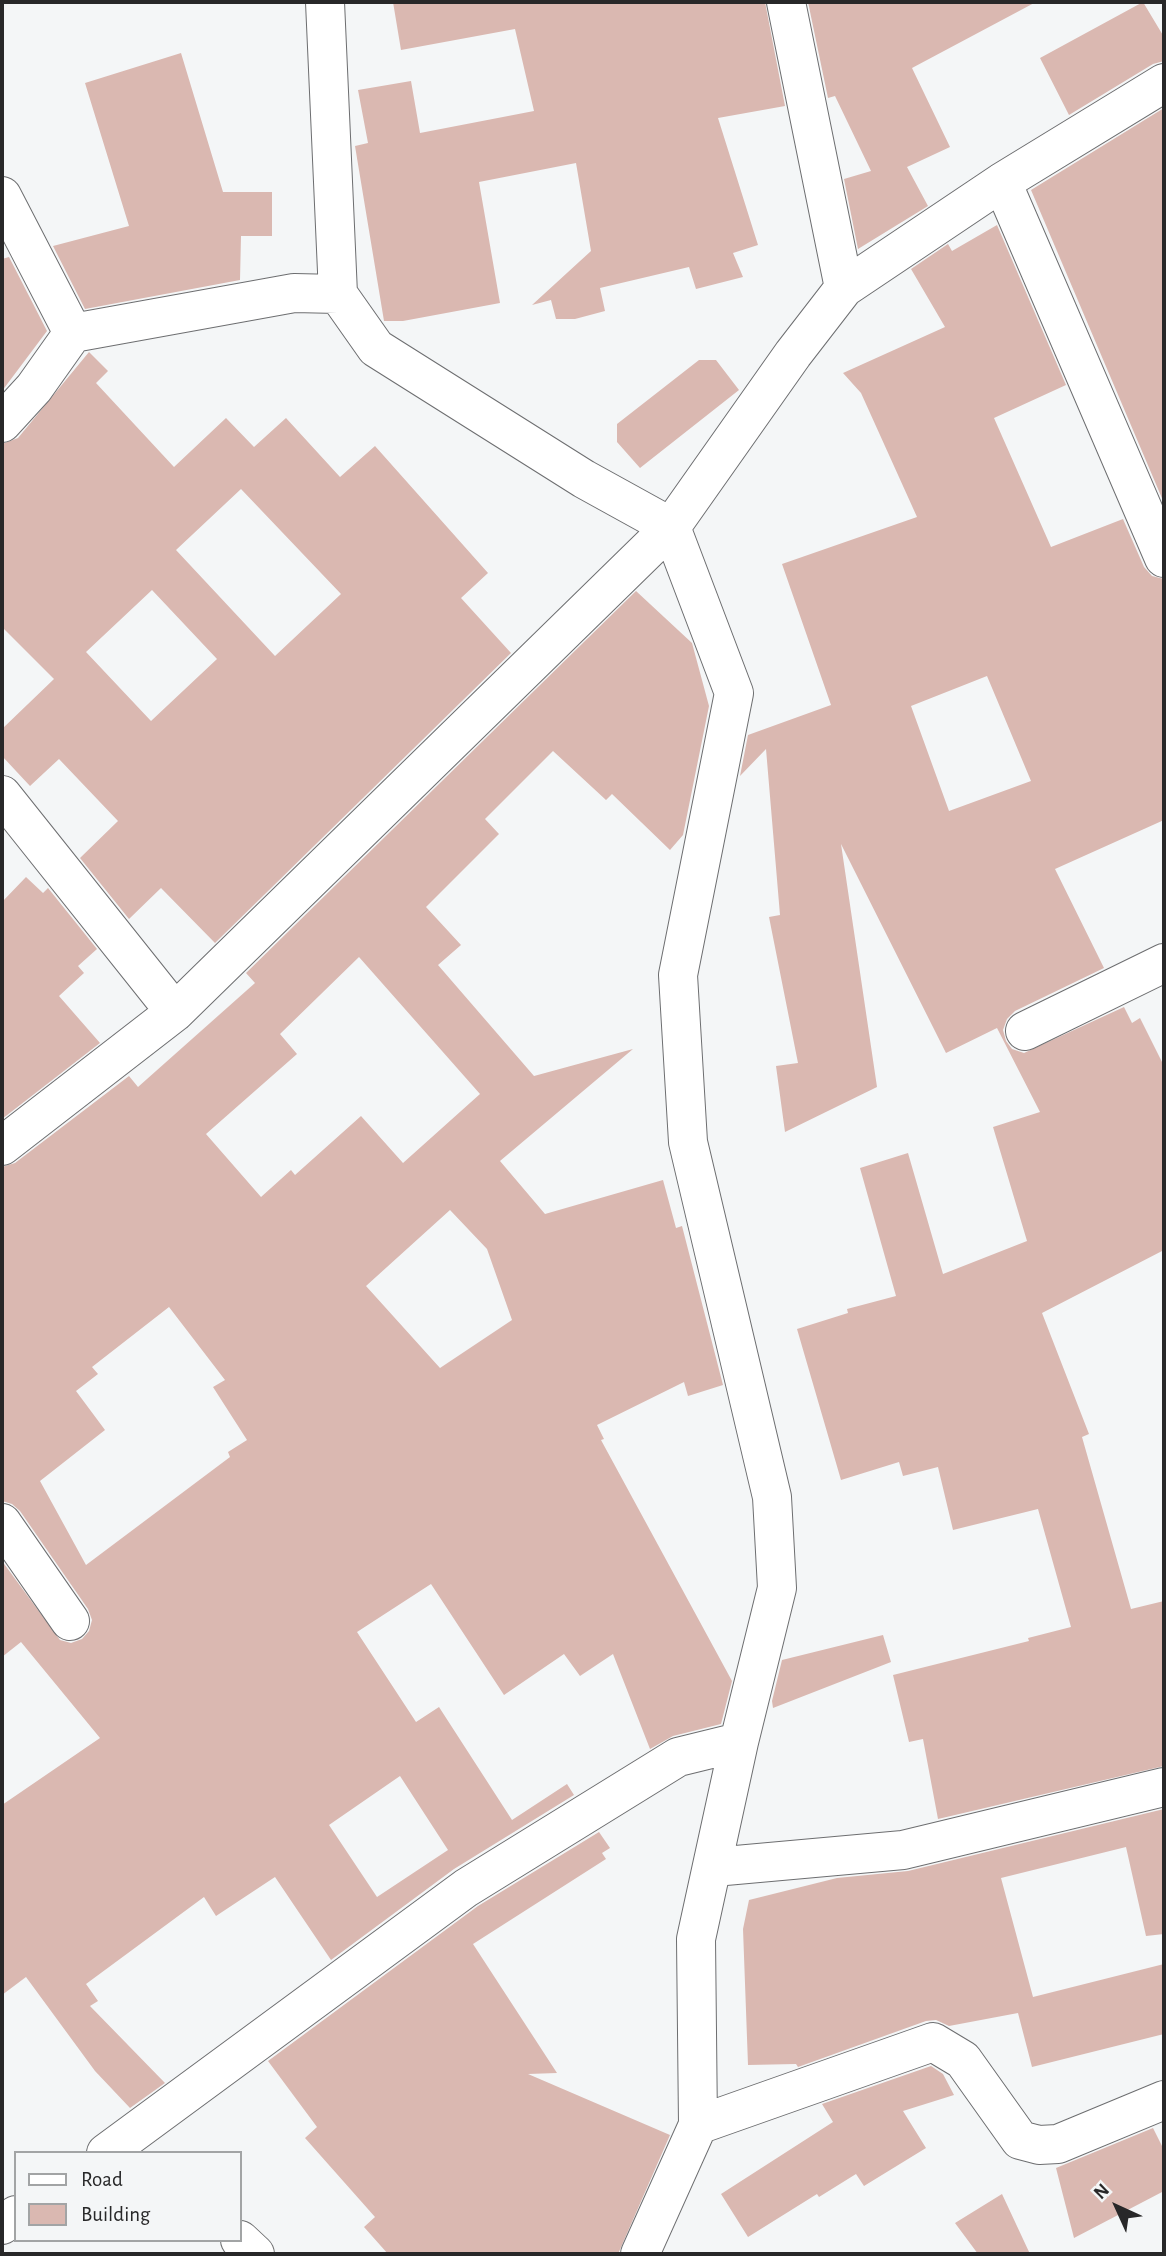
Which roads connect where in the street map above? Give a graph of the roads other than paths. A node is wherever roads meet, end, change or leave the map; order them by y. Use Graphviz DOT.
graph roads {
  1 [pos="325,2"];
  2 [pos="786,2"];
  3 [pos="1164,83"];
  4 [pos="1002,183"];
  5 [pos="2,196"];
  6 [pos="844,288"];
  7 [pos="338,294"];
  8 [pos="73,333"];
  9 [pos="2,424"];
  10 [pos="671,527"];
  11 [pos="1164,558"];
  12 [pos="2,795"];
  13 [pos="1164,963"];
  14 [pos="175,1012"];
  15 [pos="1025,1031"];
  16 [pos="2,1146"];
  17 [pos="2,1523"];
  18 [pos="70,1621"];
  19 [pos="739,1742"];
  20 [pos="1164,1787"];
  21 [pos="714,1867"];
  22 [pos="1164,2100"];
  23 [pos="698,2125"];
  24 [pos="129,2147"];
  25 [pos="242,2242"];
  26 [pos="255,2254"];
  27 [pos="640,2254"];
  1 -- 7 [label="street"];
  2 -- 6 [label="street"];
  3 -- 4 [label="street"];
  4 -- 6 [label="street"];
  4 -- 11 [label="street"];
  5 -- 8 [label="street"];
  6 -- 10 [label="street"];
  7 -- 8 [label="street"];
  7 -- 10 [label="street"];
  8 -- 9 [label="street"];
  10 -- 14 [label="street"];
  10 -- 19 [label="street"];
  12 -- 14 [label="street"];
  13 -- 15 [label="street"];
  14 -- 16 [label="street"];
  17 -- 18 [label="street"];
  19 -- 21 [label="street"];
  19 -- 24 [label="street"];
  20 -- 21 [label="street"];
  21 -- 23 [label="street"];
  22 -- 23 [label="street"];
  23 -- 27 [label="street"];
  25 -- 26 [label="street"];
}
